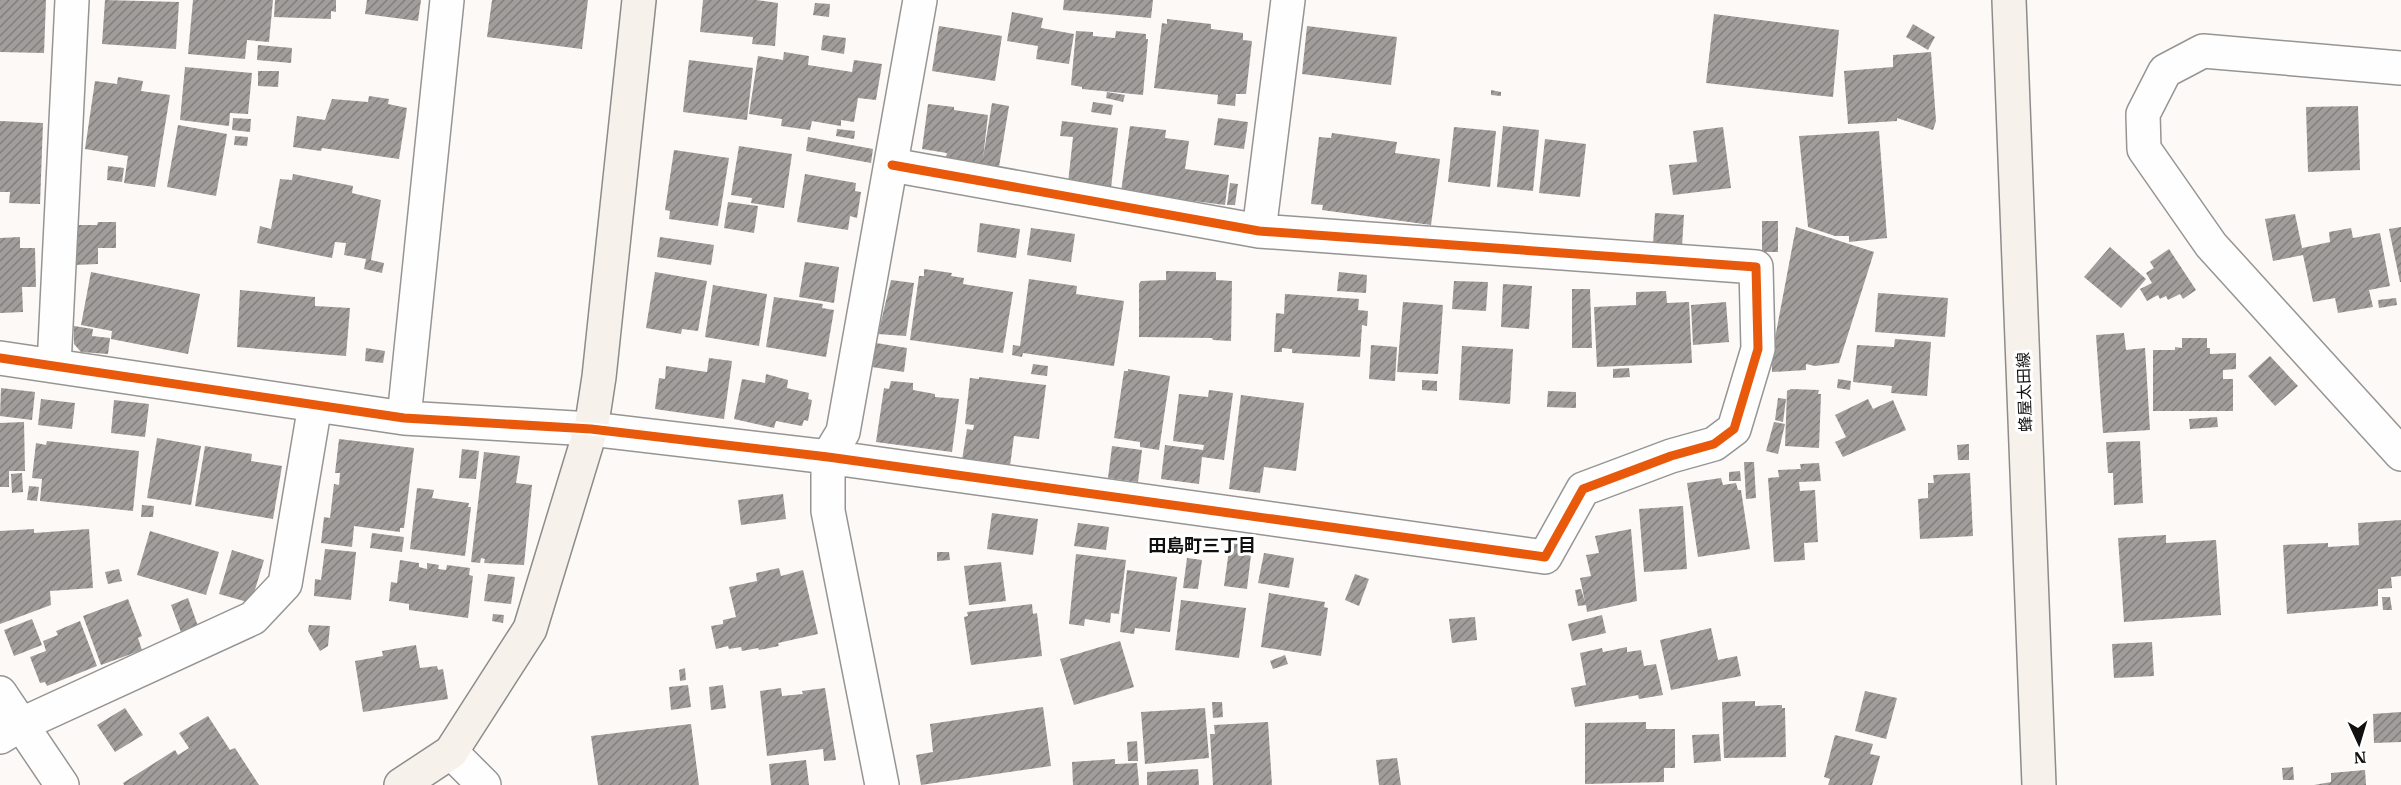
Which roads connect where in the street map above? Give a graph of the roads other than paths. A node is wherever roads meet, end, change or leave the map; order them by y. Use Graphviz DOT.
graph roads {
  1 [pos="72,0"];
  2 [pos="447,0"];
  3 [pos="639,0"];
  4 [pos="920,0"];
  5 [pos="1288,0"];
  6 [pos="2008,0"];
  7 [pos="2401,68"];
  8 [pos="892,165"];
  9 [pos="1259,231"];
  10 [pos="0,358"];
  11 [pos="54,366"];
  12 [pos="315,405"];
  13 [pos="404,418"];
  14 [pos="591,429"];
  15 [pos="2401,454"];
  16 [pos="828,457"];
  17 [pos="0,693"];
  18 [pos="10,731"];
  19 [pos="451,752"];
  20 [pos="62,785"];
  21 [pos="401,785"];
  22 [pos="484,785"];
  23 [pos="882,785"];
  24 [pos="2039,785"];
  1 -- 11 [label="street"];
  2 -- 13 [label="street"];
  3 -- 14 [label="street"];
  4 -- 8 [label="street"];
  5 -- 9 [label="street"];
  6 -- 24 [label="street, 蜂屋太田線"];
  7 -- 15 [label="street"];
  8 -- 9 [label="street"];
  8 -- 16 [label="street"];
  9 -- 16 [label="street"];
  10 -- 11 [label="street"];
  11 -- 12 [label="street"];
  12 -- 13 [label="street"];
  12 -- 18 [label="street"];
  13 -- 14 [label="street"];
  14 -- 16 [label="street"];
  14 -- 19 [label="street"];
  16 -- 23 [label="street"];
  17 -- 18 [label="street"];
  18 -- 20 [label="street"];
  19 -- 21 [label="street"];
  19 -- 22 [label="street"];
}
